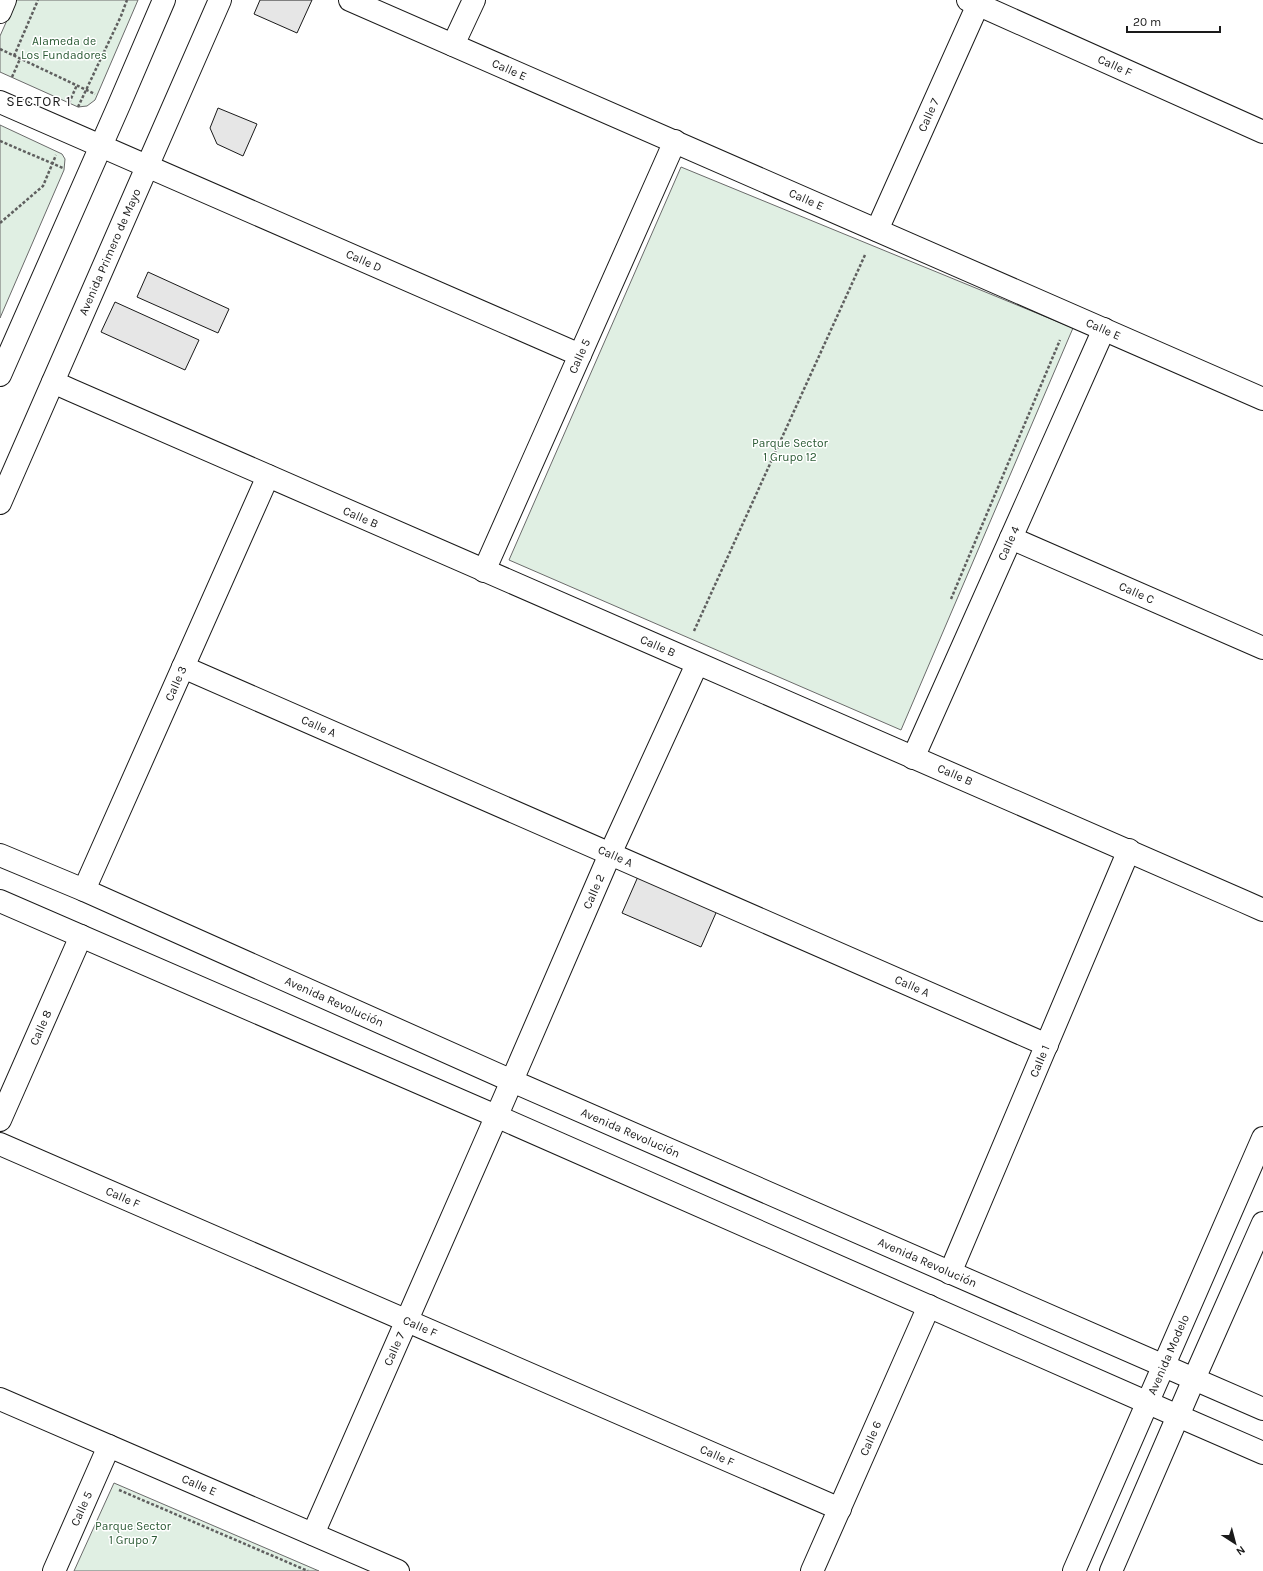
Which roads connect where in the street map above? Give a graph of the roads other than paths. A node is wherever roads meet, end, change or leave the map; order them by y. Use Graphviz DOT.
graph roads {
  1 [pos="6,0"];
  2 [pos="164,0"];
  3 [pos="220,0"];
  4 [pos="350,0"];
  5 [pos="474,0"];
  6 [pos="975,1"];
  7 [pos="0,12"];
  8 [pos="453,45"];
  9 [pos="0,102"];
  10 [pos="1263,132"];
  11 [pos="675,142"];
  12 [pos="101,146"];
  13 [pos="148,166"];
  14 [pos="877,230"];
  15 [pos="1104,330"];
  16 [pos="580,355"];
  17 [pos="0,375"];
  18 [pos="53,382"];
  19 [pos="1263,399"];
  20 [pos="268,476"];
  21 [pos="0,503"];
  22 [pos="1011,538"];
  23 [pos="484,571"];
  24 [pos="1263,648"];
  25 [pos="690,660"];
  26 [pos="183,667"];
  27 [pos="913,758"];
  28 [pos="1129,850"];
  29 [pos="0,854"];
  30 [pos="610,854"];
  31 [pos="84,890"];
  32 [pos="0,900"];
  33 [pos="1263,910"];
  34 [pos="82,936"];
  35 [pos="1047,1045"];
  36 [pos="504,1099"];
  37 [pos="0,1120"];
  38 [pos="1263,1138"];
  39 [pos="0,1144"];
  40 [pos="1263,1223"];
  41 [pos="950,1273"];
  42 [pos="929,1306"];
  43 [pos="407,1321"];
  44 [pos="1164,1365"];
  45 [pos="1194,1379"];
  46 [pos="0,1399"];
  47 [pos="1148,1402"];
  48 [pos="1263,1409"];
  49 [pos="1178,1416"];
  50 [pos="109,1446"];
  51 [pos="1263,1453"];
  52 [pos="840,1508"];
  53 [pos="313,1534"];
  54 [pos="54,1571"];
  55 [pos="398,1571"];
  56 [pos="812,1571"];
  57 [pos="1074,1571"];
  58 [pos="1112,1571"];
  1 -- 7 [label="street"];
  2 -- 12 [label="street"];
  3 -- 13 [label="street, Avenida Primero de Mayo"];
  4 -- 8 [label="street, Calle E"];
  5 -- 8 [label="street"];
  6 -- 10 [label="street, Calle F"];
  6 -- 14 [label="street, Calle 7"];
  8 -- 11 [label="street, Calle E"];
  9 -- 12 [label="street, Calle D"];
  11 -- 14 [label="street, Calle E"];
  11 -- 16 [label="street, Calle 5"];
  12 -- 13 [label="street, Calle D"];
  12 -- 17 [label="street"];
  13 -- 16 [label="street, Calle D"];
  13 -- 18 [label="street, Avenida Primero de Mayo"];
  14 -- 15 [label="street, Calle E"];
  15 -- 19 [label="street, Calle E"];
  15 -- 22 [label="street, Calle 4"];
  16 -- 23 [label="street, Calle 5"];
  18 -- 20 [label="street, Calle B"];
  18 -- 21 [label="street, Avenida Primero de Mayo"];
  20 -- 23 [label="street, Calle B"];
  20 -- 26 [label="street, Calle 3"];
  22 -- 24 [label="street, Calle C"];
  22 -- 27 [label="street, Calle 4"];
  23 -- 25 [label="street, Calle B"];
  25 -- 27 [label="street, Calle B"];
  25 -- 30 [label="street, Calle 2"];
  26 -- 30 [label="street, Calle A"];
  26 -- 31 [label="street, Calle 3"];
  27 -- 28 [label="street, Calle B"];
  28 -- 33 [label="street, Calle B"];
  28 -- 35 [label="street, Calle 1"];
  29 -- 31 [label="street, Avenida Revolución"];
  30 -- 35 [label="street, Calle A"];
  30 -- 36 [label="street, Calle 2"];
  31 -- 36 [label="street, Avenida Revolución"];
  32 -- 34 [label="street, Avenida Revolución"];
  34 -- 36 [label="street, Avenida Revolución"];
  34 -- 37 [label="street, Calle 8"];
  35 -- 41 [label="street, Calle 1"];
  36 -- 41 [label="street, Avenida Revolución"];
  36 -- 42 [label="street, Avenida Revolución"];
  36 -- 43 [label="street, Calle 7"];
  38 -- 44 [label="street, Avenida Modelo"];
  39 -- 43 [label="street, Calle F"];
  40 -- 45 [label="street"];
  41 -- 44 [label="street, Avenida Revolución"];
  42 -- 47 [label="street, Avenida Revolución"];
  42 -- 52 [label="street, Calle 6"];
  43 -- 52 [label="street, Calle F"];
  43 -- 53 [label="street, Calle 7"];
  44 -- 45 [label="street, Avenida Revolución"];
  44 -- 47 [label="street, Avenida Modelo"];
  45 -- 48 [label="street, Avenida Revolución"];
  45 -- 49 [label="street"];
  46 -- 50 [label="street, Calle E"];
  47 -- 49 [label="street, Avenida Revolución"];
  47 -- 57 [label="street, Avenida Modelo"];
  49 -- 51 [label="street, Avenida Revolución"];
  49 -- 58 [label="street"];
  50 -- 53 [label="street, Calle E"];
  50 -- 54 [label="street, Calle 5"];
  52 -- 56 [label="street, Calle 6"];
  53 -- 55 [label="street, Calle E"];
}
